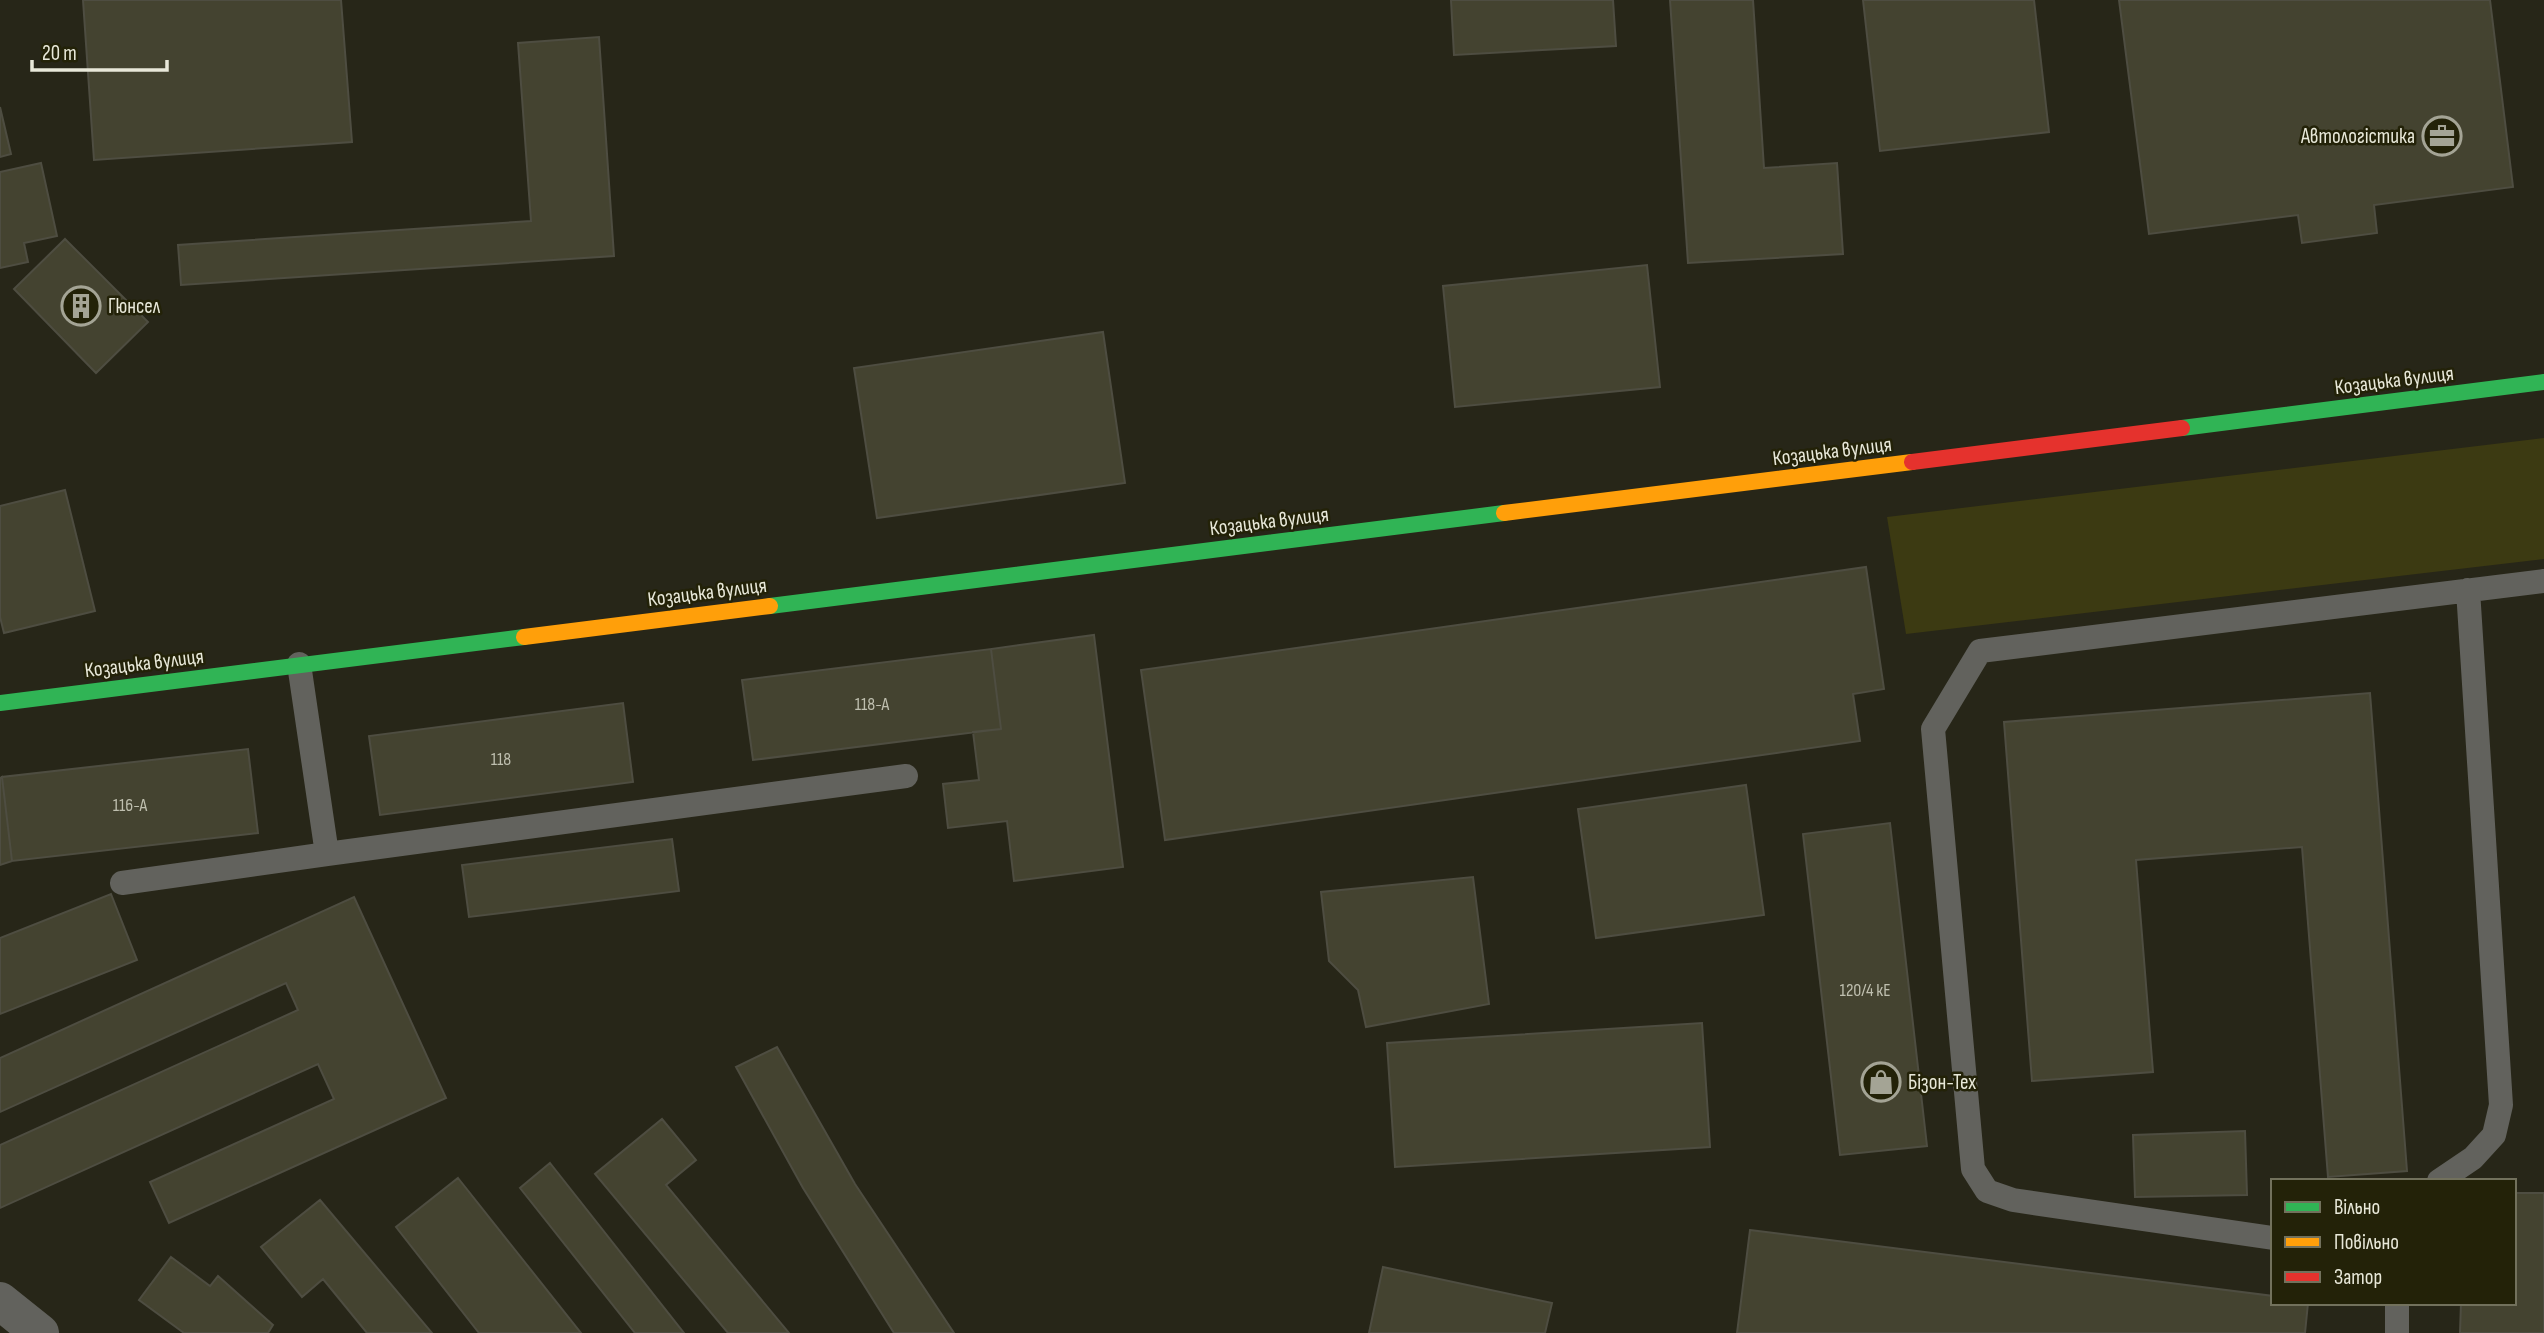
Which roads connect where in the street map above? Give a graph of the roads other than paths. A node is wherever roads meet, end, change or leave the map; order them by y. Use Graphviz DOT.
graph roads {
  1 [pos="2544,382"];
  2 [pos="2544,580"];
  3 [pos="2468,590"];
  4 [pos="299,664"];
  5 [pos="0,703"];
  6 [pos="906,776"];
  7 [pos="327,854"];
  8 [pos="122,883"];
  9 [pos="2442,1179"];
  10 [pos="2271,1238"];
  11 [pos="0,1301"];
  12 [pos="2397,1305"];
  13 [pos="40,1333"];
  14 [pos="2397,1333"];
  1 -- 4 [label="street, Козацька вулиця"];
  2 -- 3 [label="lane"];
  3 -- 9 [label="lane"];
  3 -- 10 [label="lane"];
  4 -- 5 [label="street, Козацька вулиця"];
  4 -- 7 [label="lane"];
  6 -- 7 [label="lane"];
  7 -- 8 [label="lane"];
  11 -- 13 [label="street"];
  12 -- 14 [label="lane"];
}
